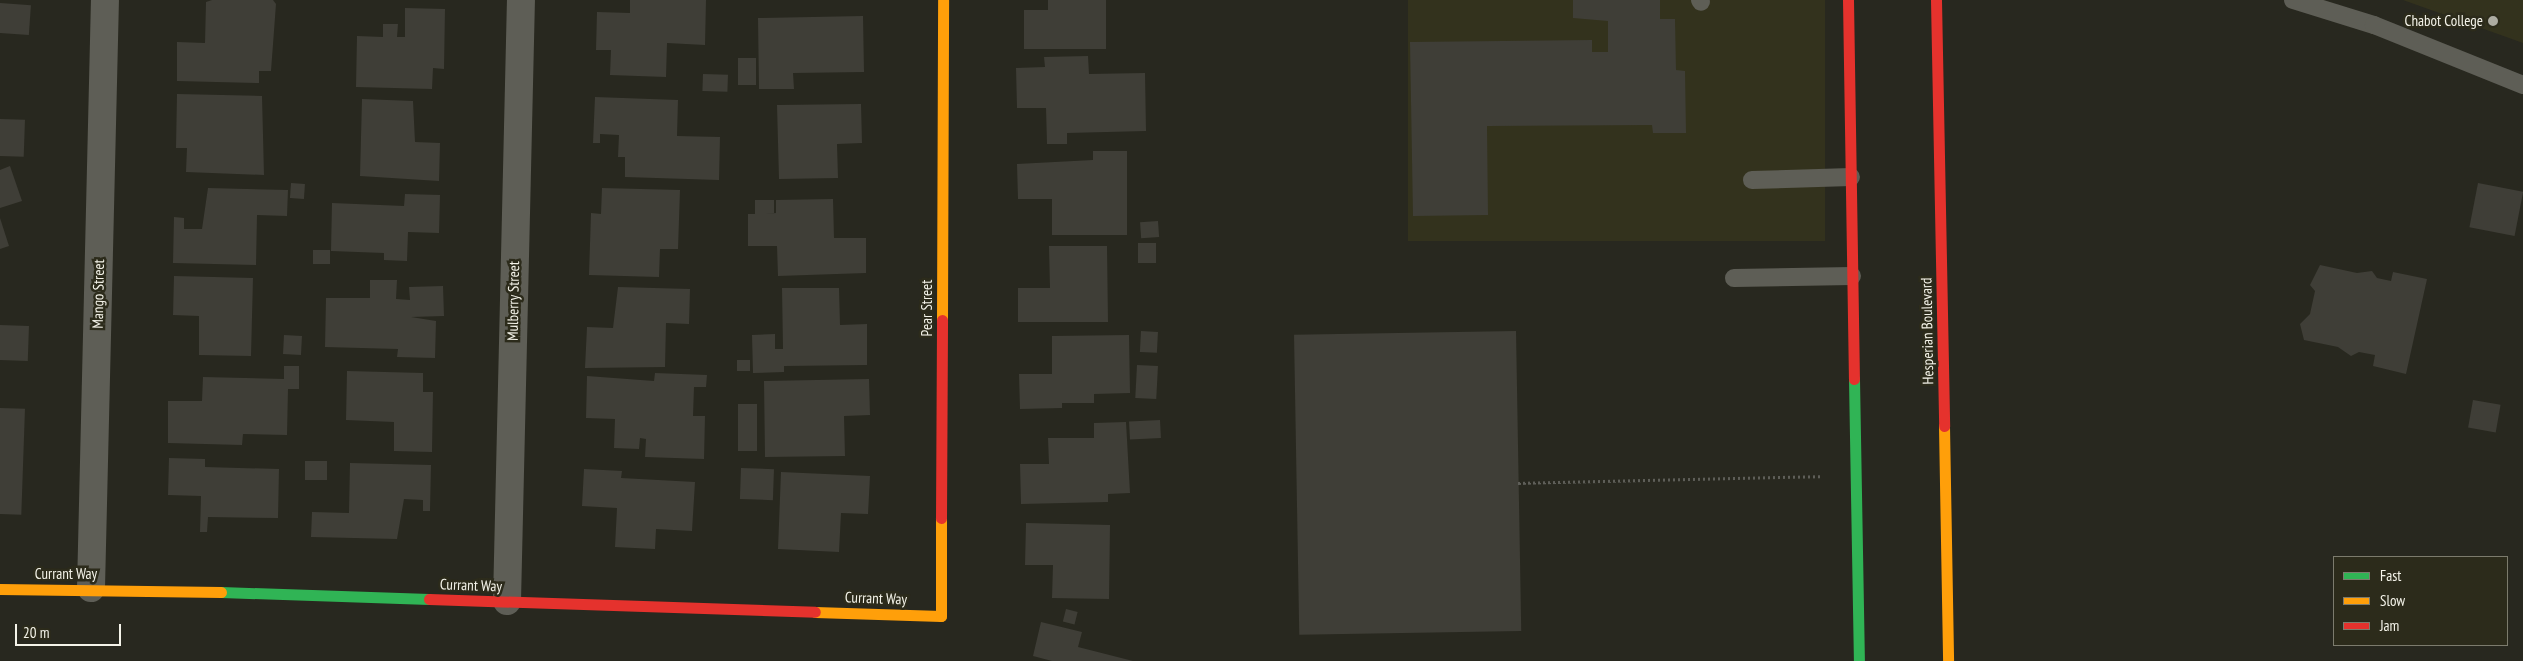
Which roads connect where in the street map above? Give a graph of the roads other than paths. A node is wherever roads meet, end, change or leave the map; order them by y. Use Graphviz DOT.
graph roads {
  1 [pos="105,0"];
  2 [pos="521,0"];
  3 [pos="943,0"];
  4 [pos="1848,0"];
  5 [pos="1936,0"];
  6 [pos="2293,0"];
  7 [pos="2523,85"];
  8 [pos="1851,177"];
  9 [pos="1752,180"];
  10 [pos="1852,276"];
  11 [pos="1734,278"];
  12 [pos="91,588"];
  13 [pos="0,589"];
  14 [pos="507,601"];
  15 [pos="942,616"];
  16 [pos="1859,661"];
  17 [pos="1948,661"];
  1 -- 12 [label="street, Mango Street"];
  2 -- 14 [label="street, Mulberry Street"];
  3 -- 15 [label="street, Pear Street"];
  4 -- 8 [label="street"];
  5 -- 17 [label="street, Hesperian Boulevard"];
  6 -- 7 [label="lane"];
  8 -- 9 [label="lane"];
  8 -- 10 [label="street"];
  10 -- 11 [label="lane"];
  10 -- 16 [label="street"];
  12 -- 13 [label="street, Currant Way"];
  12 -- 14 [label="street, Currant Way"];
  14 -- 15 [label="street, Currant Way"];
}
